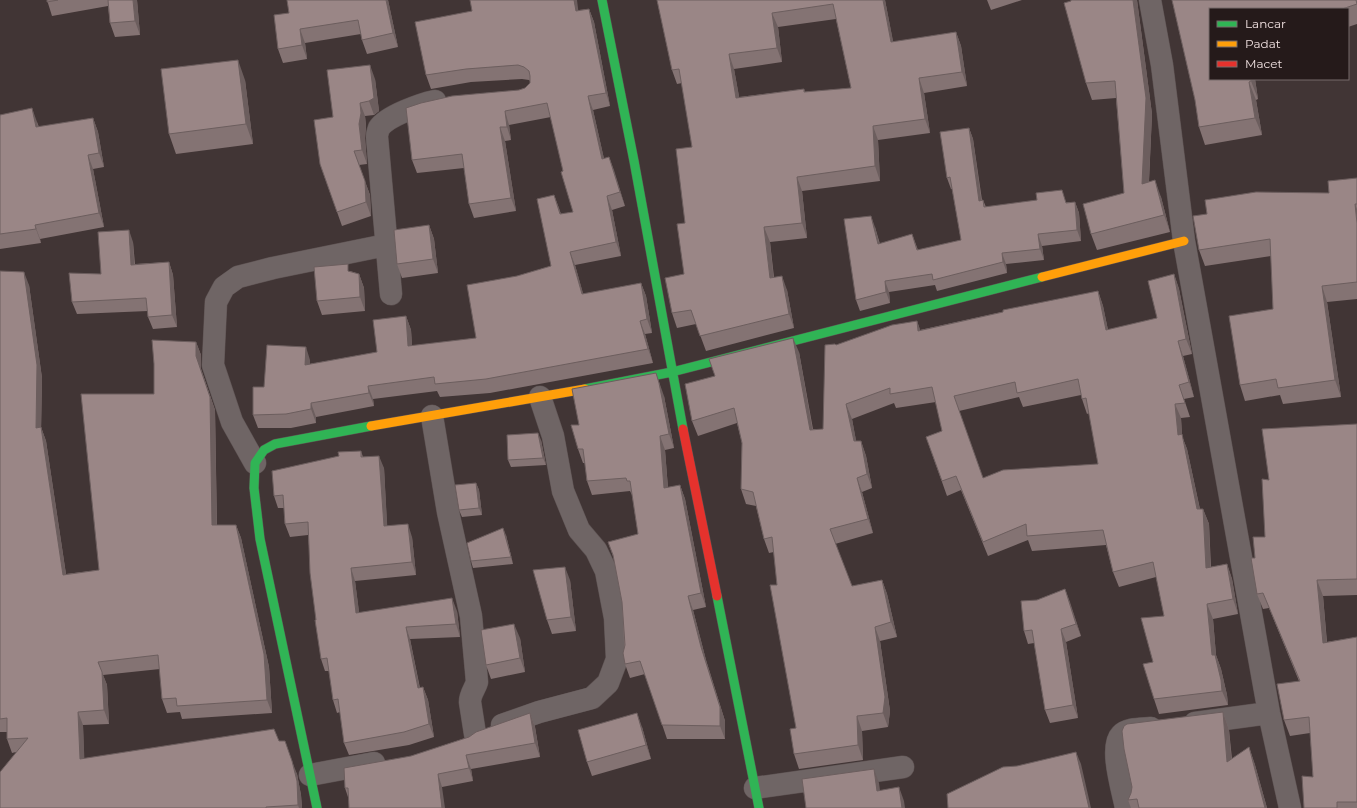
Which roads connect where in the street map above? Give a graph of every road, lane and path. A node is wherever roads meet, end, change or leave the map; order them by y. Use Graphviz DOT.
graph roads {
  1 [pos="602,0"];
  2 [pos="1150,0"];
  3 [pos="451,97"];
  4 [pos="1184,242"];
  5 [pos="386,245"];
  6 [pos="391,294"];
  7 [pos="672,372"];
  8 [pos="540,398"];
  9 [pos="432,416"];
  10 [pos="255,463"];
  11 [pos="1269,714"];
  12 [pos="475,734"];
  13 [pos="455,742"];
  14 [pos="396,759"];
  15 [pos="903,766"];
  16 [pos="310,775"];
  17 [pos="757,798"];
  18 [pos="317,808"];
  19 [pos="1126,808"];
  20 [pos="1290,808"];
  1 -- 7 [label="street"];
  2 -- 4 [label="street"];
  3 -- 5 [label="street"];
  4 -- 7 [label="street"];
  4 -- 11 [label="street"];
  5 -- 6 [label="street"];
  5 -- 10 [label="street"];
  7 -- 8 [label="street"];
  7 -- 17 [label="street"];
  8 -- 9 [label="street"];
  8 -- 12 [label="street"];
  9 -- 10 [label="street"];
  9 -- 12 [label="street"];
  10 -- 16 [label="street"];
  11 -- 19 [label="street"];
  11 -- 20 [label="street"];
  12 -- 13 [label="street"];
  14 -- 16 [label="street"];
  15 -- 17 [label="street"];
  16 -- 18 [label="street"];
}
